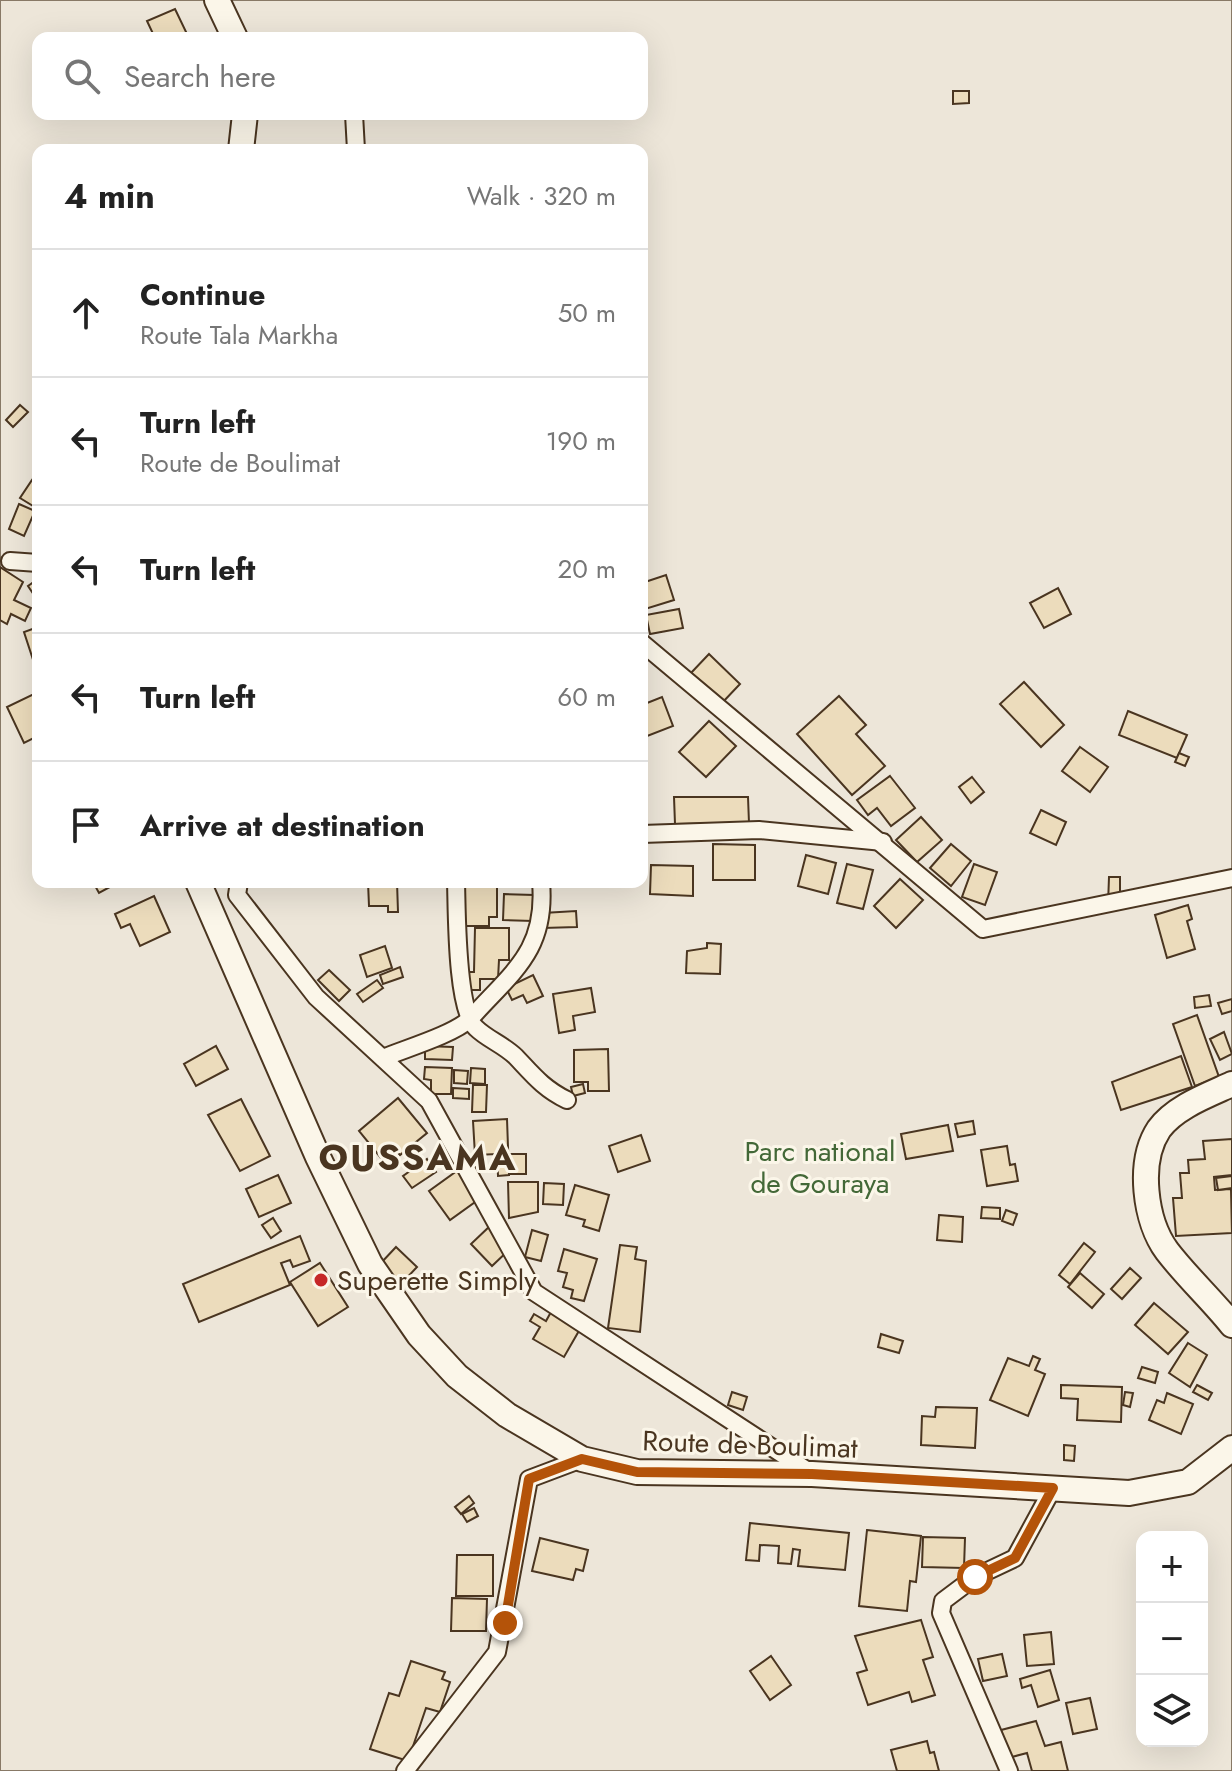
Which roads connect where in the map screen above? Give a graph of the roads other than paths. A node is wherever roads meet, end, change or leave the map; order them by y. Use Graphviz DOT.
graph roads {
  1 [pos="217,0"];
  2 [pos="232,32"];
  3 [pos="244,120"];
  4 [pos="354,120"];
  5 [pos="242,144"];
  6 [pos="356,144"];
  7 [pos="10,561"];
  8 [pos="32,563"];
  9 [pos="648,648"];
  10 [pos="648,834"];
  11 [pos="883,842"];
  12 [pos="1232,878"];
  13 [pos="201,888"];
  14 [pos="238,888"];
  15 [pos="456,888"];
  16 [pos="542,888"];
  17 [pos="470,1019"];
  18 [pos="383,1058"];
  19 [pos="1232,1084"];
  20 [pos="567,1100"];
  21 [pos="1232,1325"];
  22 [pos="1232,1448"];
  23 [pos="582,1459"];
  24 [pos="812,1474"];
  25 [pos="1053,1488"];
  26 [pos="405,1771"];
  27 [pos="1009,1771"];
  1 -- 2 [label="main road"];
  3 -- 5 [label="main road"];
  4 -- 6 [label="street"];
  7 -- 8 [label="street"];
  9 -- 11 [label="street"];
  10 -- 11 [label="street"];
  11 -- 12 [label="street"];
  13 -- 23 [label="main road, Route de Boulimat"];
  14 -- 18 [label="street"];
  15 -- 17 [label="street"];
  16 -- 17 [label="street"];
  17 -- 18 [label="street"];
  17 -- 20 [label="street"];
  18 -- 24 [label="street"];
  19 -- 21 [label="main road"];
  22 -- 25 [label="main road, Route de Boulimat"];
  23 -- 24 [label="main road, Route de Boulimat"];
  23 -- 26 [label="street"];
  24 -- 25 [label="main road, Route de Boulimat"];
  25 -- 27 [label="street"];
}
